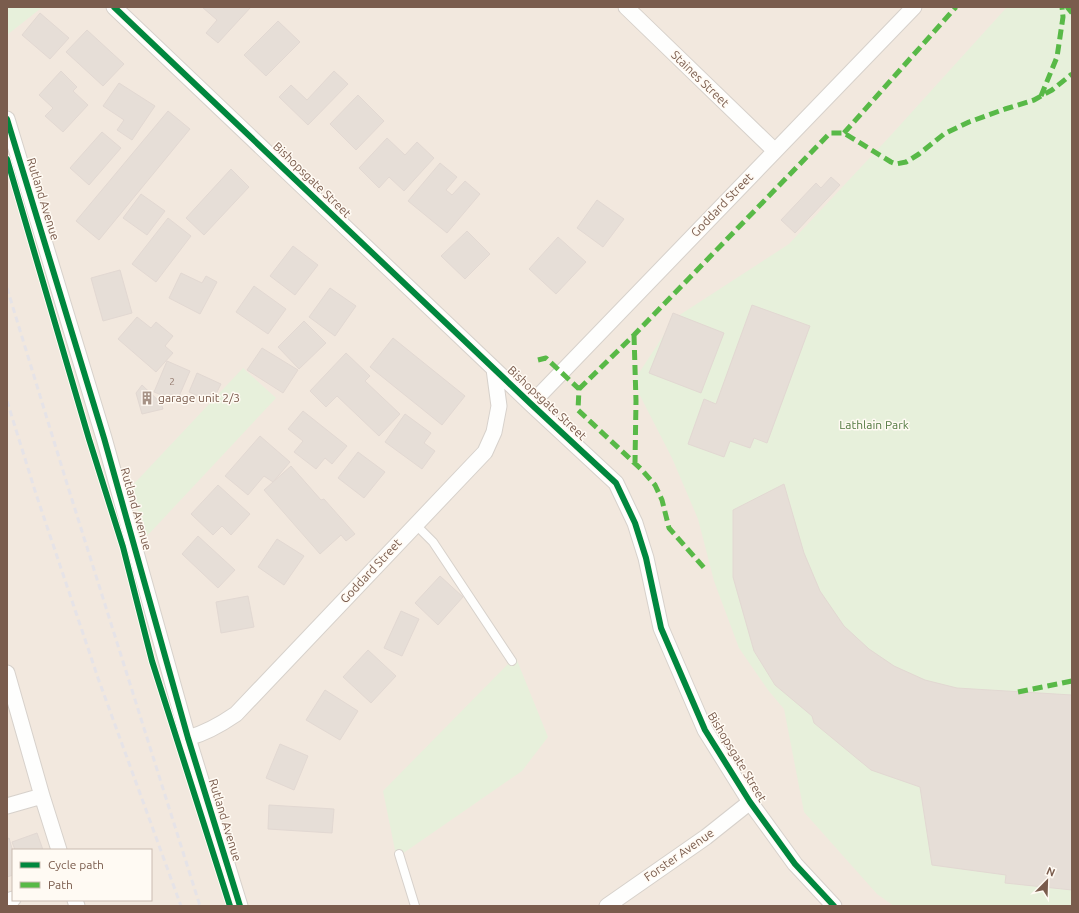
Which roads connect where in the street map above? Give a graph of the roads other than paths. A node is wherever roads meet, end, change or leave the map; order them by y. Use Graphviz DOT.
graph roads {
  1 [pos="114,7"];
  2 [pos="626,7"];
  3 [pos="914,7"];
  4 [pos="7,119"];
  5 [pos="775,151"];
  6 [pos="494,369"];
  7 [pos="531,404"];
  8 [pos="415,524"];
  9 [pos="512,661"];
  10 [pos="7,673"];
  11 [pos="188,738"];
  12 [pos="42,796"];
  13 [pos="750,802"];
  14 [pos="7,806"];
  15 [pos="59,849"];
  16 [pos="399,854"];
  17 [pos="240,906"];
  18 [pos="415,906"];
  19 [pos="607,906"];
  20 [pos="834,906"];
  1 -- 6 [label="street, Bishopsgate Street"];
  2 -- 5 [label="street, Staines Street"];
  3 -- 5 [label="street, Goddard Street"];
  4 -- 11 [label="street, Rutland Avenue"];
  5 -- 7 [label="street, Goddard Street"];
  6 -- 7 [label="street, Bishopsgate Street"];
  6 -- 8 [label="street, Goddard Street"];
  7 -- 13 [label="street, Bishopsgate Street"];
  8 -- 9 [label="lane"];
  8 -- 11 [label="street, Goddard Street"];
  10 -- 12 [label="street"];
  11 -- 17 [label="street, Rutland Avenue"];
  12 -- 14 [label="street"];
  12 -- 15 [label="street"];
  13 -- 19 [label="street, Forster Avenue"];
  13 -- 20 [label="street, Bishopsgate Street"];
  16 -- 18 [label="lane"];
}
